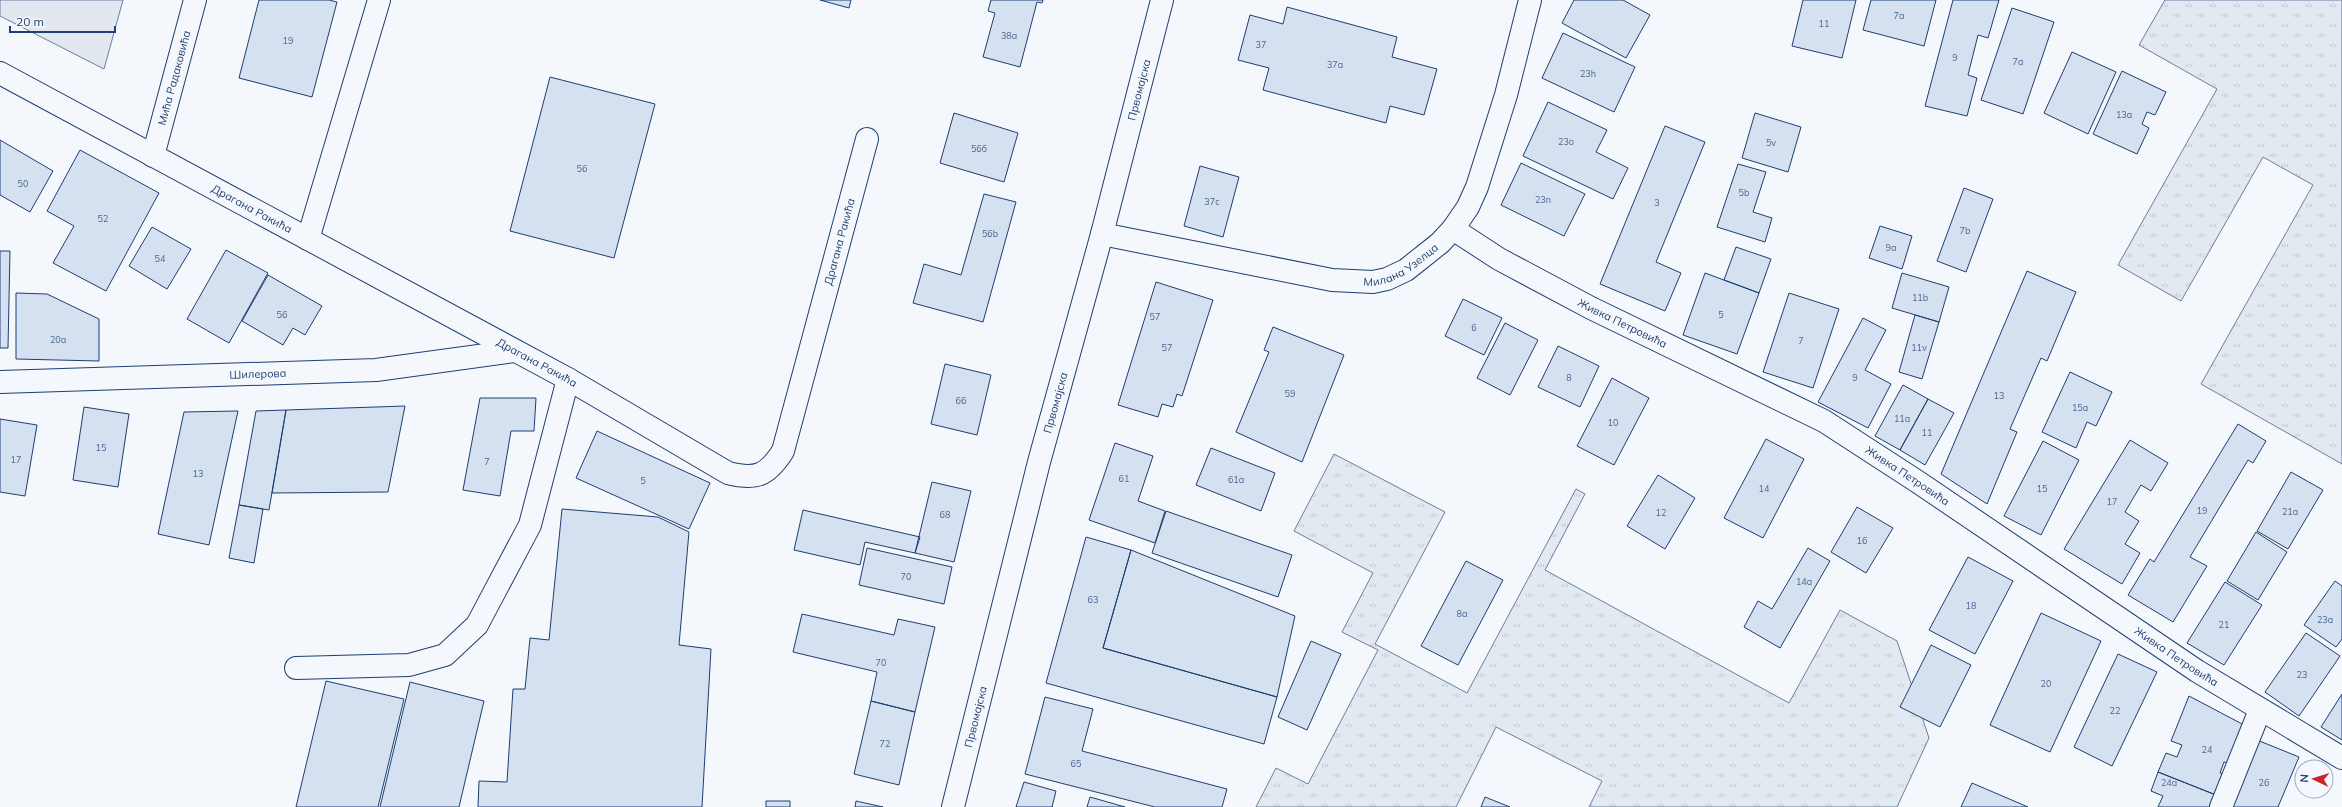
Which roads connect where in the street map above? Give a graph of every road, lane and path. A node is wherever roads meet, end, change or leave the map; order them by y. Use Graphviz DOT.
graph roads {
  1 [pos="195,0"];
  2 [pos="379,0"];
  3 [pos="1162,0"];
  4 [pos="1530,0"];
  5 [pos="0,73"];
  6 [pos="867,139"];
  7 [pos="153,156"];
  8 [pos="1453,229"];
  9 [pos="1102,234"];
  10 [pos="308,239"];
  11 [pos="514,351"];
  12 [pos="568,379"];
  13 [pos="0,382"];
  14 [pos="296,668"];
  15 [pos="2260,710"];
  16 [pos="2342,758"];
  17 [pos="953,807"];
  18 [pos="2221,807"];
  1 -- 7 [label="street, Мића Радаковића"];
  2 -- 10 [label="street"];
  3 -- 9 [label="street, Првомајска"];
  4 -- 8 [label="street, Милана Узелца"];
  5 -- 7 [label="street, Драгана Ракића"];
  6 -- 12 [label="street, Драгана Ракића"];
  7 -- 10 [label="street, Драгана Ракића"];
  8 -- 9 [label="street, Милана Узелца"];
  8 -- 15 [label="street, Живка Петровића"];
  9 -- 17 [label="street, Првомајска"];
  10 -- 11 [label="street, Драгана Ракића"];
  11 -- 12 [label="street, Драгана Ракића"];
  11 -- 13 [label="street, Шилерова"];
  12 -- 14 [label="street"];
  15 -- 16 [label="street, Живка Петровића"];
  15 -- 18 [label="street"];
}
